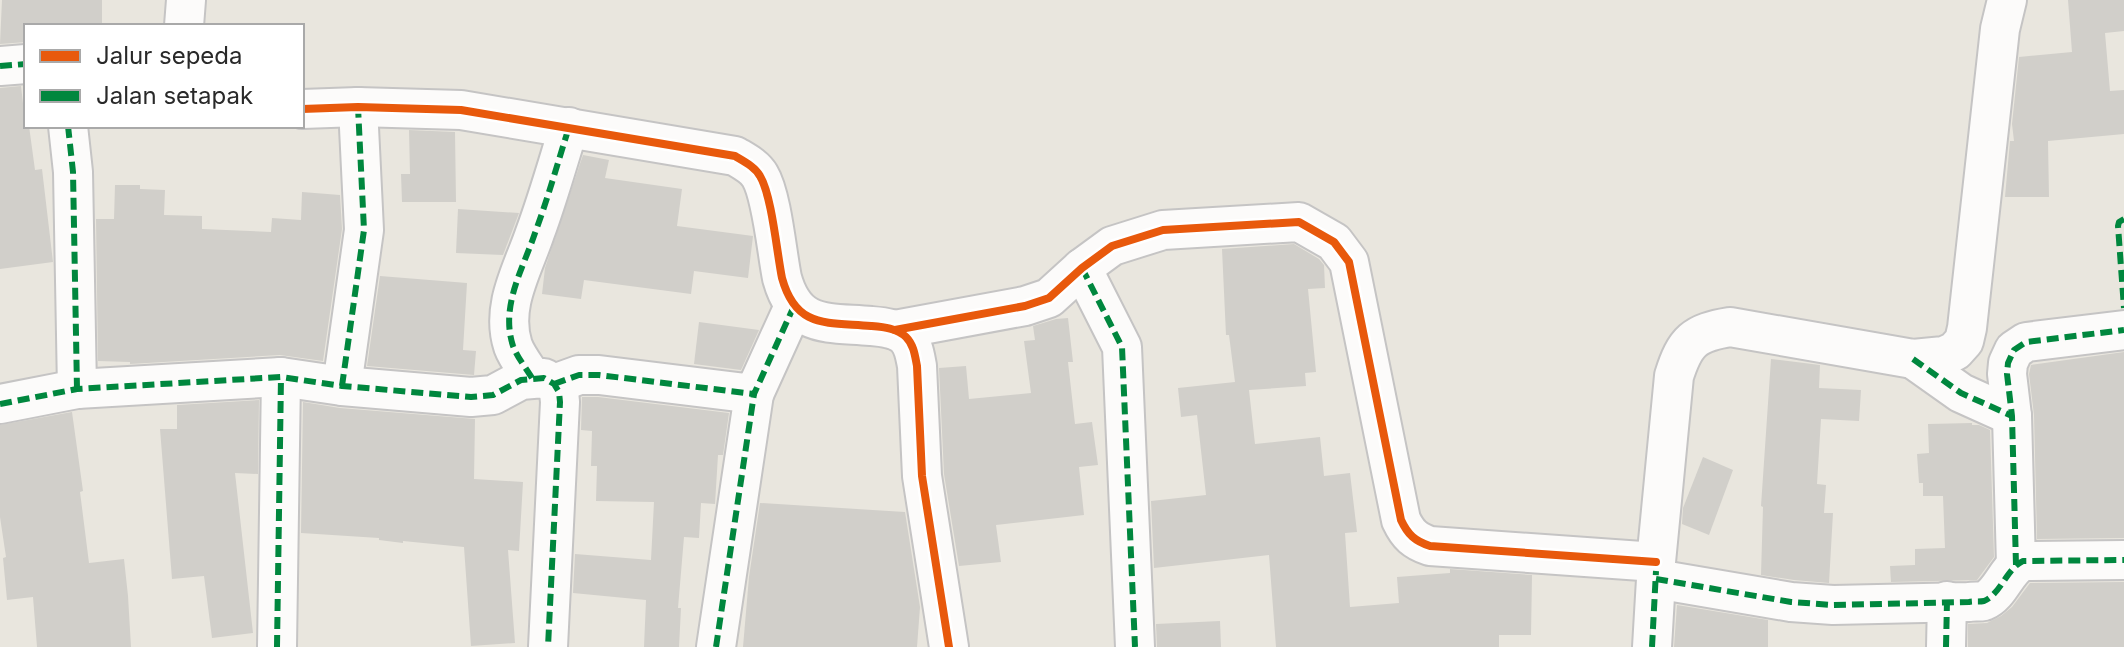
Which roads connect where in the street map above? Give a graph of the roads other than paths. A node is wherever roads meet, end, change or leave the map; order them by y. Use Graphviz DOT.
graph roads {
  1 [pos="186,0"];
  2 [pos="2007,0"];
  3 [pos="184,24"];
  4 [pos="24,64"];
  5 [pos="0,66"];
  6 [pos="358,107"];
  7 [pos="304,109"];
  8 [pos="569,127"];
  9 [pos="68,128"];
  10 [pos="1082,268"];
  11 [pos="794,306"];
  12 [pos="895,330"];
  13 [pos="2124,330"];
  14 [pos="1913,359"];
  15 [pos="281,377"];
  16 [pos="543,381"];
  17 [pos="342,386"];
  18 [pos="77,389"];
  19 [pos="754,394"];
  20 [pos="0,404"];
  21 [pos="2012,416"];
  22 [pos="2124,560"];
  23 [pos="2016,565"];
  24 [pos="1656,571"];
  25 [pos="1947,601"];
  26 [pos="277,647"];
  27 [pos="548,647"];
  28 [pos="716,647"];
  29 [pos="949,647"];
  30 [pos="1135,647"];
  31 [pos="1652,647"];
  32 [pos="1946,647"];
  1 -- 3 [label="street"];
  2 -- 14 [label="street"];
  4 -- 5 [label="street"];
  6 -- 7 [label="street"];
  6 -- 8 [label="street"];
  6 -- 17 [label="street"];
  8 -- 11 [label="street"];
  8 -- 16 [label="street"];
  9 -- 18 [label="street"];
  10 -- 12 [label="street"];
  10 -- 24 [label="street"];
  10 -- 30 [label="street"];
  11 -- 12 [label="street"];
  11 -- 19 [label="street"];
  12 -- 29 [label="street"];
  13 -- 21 [label="street"];
  14 -- 21 [label="street"];
  14 -- 24 [label="street"];
  15 -- 17 [label="street"];
  15 -- 18 [label="street"];
  15 -- 26 [label="street"];
  16 -- 17 [label="street"];
  16 -- 19 [label="street"];
  16 -- 27 [label="street"];
  18 -- 20 [label="street"];
  19 -- 28 [label="street"];
  21 -- 23 [label="street"];
  22 -- 23 [label="street"];
  23 -- 25 [label="street"];
  24 -- 25 [label="street"];
  24 -- 31 [label="street"];
  25 -- 32 [label="street"];
}
